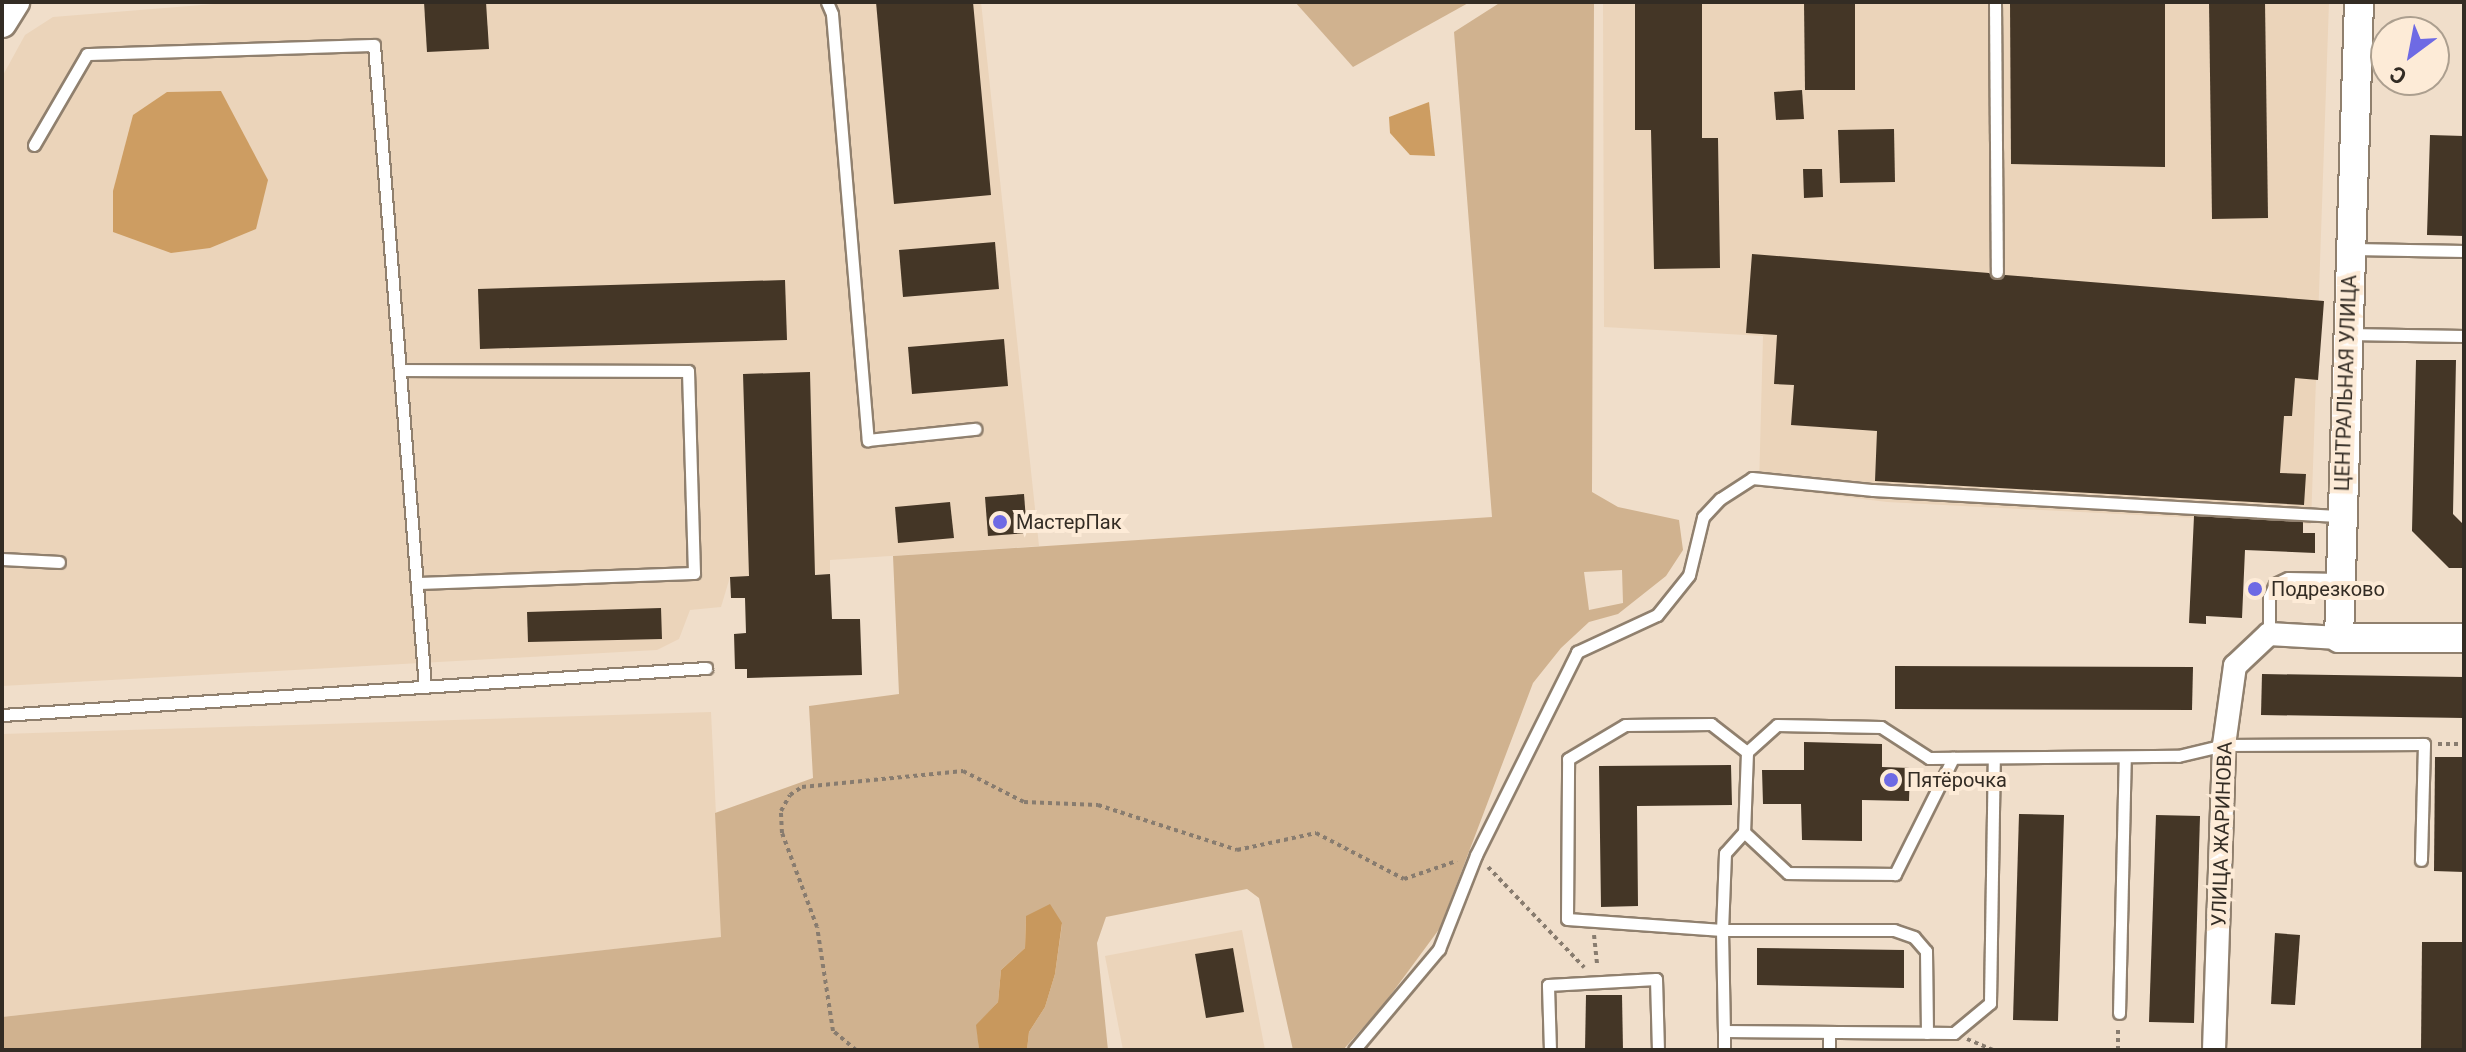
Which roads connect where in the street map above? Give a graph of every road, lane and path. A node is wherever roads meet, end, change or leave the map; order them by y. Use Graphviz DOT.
graph roads {
  1 [pos="15,2"];
  2 [pos="827,2"];
  3 [pos="1995,2"];
  4 [pos="2359,2"];
  5 [pos="2,23"];
  6 [pos="34,145"];
  7 [pos="2351,249"];
  8 [pos="2464,251"];
  9 [pos="1997,272"];
  10 [pos="2348,334"];
  11 [pos="2464,336"];
  12 [pos="400,370"];
  13 [pos="975,429"];
  14 [pos="2342,516"];
  15 [pos="2,559"];
  16 [pos="59,562"];
  17 [pos="2340,579"];
  18 [pos="417,583"];
  19 [pos="2269,634"];
  20 [pos="2339,638"];
  21 [pos="2464,638"];
  22 [pos="706,668"];
  23 [pos="425,687"];
  24 [pos="2,715"];
  25 [pos="2424,744"];
  26 [pos="2464,744"];
  27 [pos="2224,745"];
  28 [pos="1747,752"];
  29 [pos="2125,757"];
  30 [pos="1953,758"];
  31 [pos="1994,759"];
  32 [pos="1744,832"];
  33 [pos="1476,855"];
  34 [pos="2421,860"];
  35 [pos="1593,921"];
  36 [pos="1722,930"];
  37 [pos="1598,982"];
  38 [pos="2119,1013"];
  39 [pos="1724,1031"];
  40 [pos="1829,1032"];
  41 [pos="1927,1033"];
  42 [pos="1954,1033"];
  43 [pos="856,1050"];
  44 [pos="1354,1050"];
  45 [pos="1550,1050"];
  46 [pos="1658,1050"];
  47 [pos="1724,1050"];
  48 [pos="1829,1050"];
  49 [pos="1993,1050"];
  50 [pos="2118,1050"];
  51 [pos="2214,1050"];
  1 -- 5 [label="street"];
  2 -- 13 [label="lane"];
  3 -- 9 [label="lane"];
  4 -- 7 [label="street, ЦЕНТРАЛЬНАЯ УЛИЦА"];
  6 -- 12 [label="lane"];
  7 -- 8 [label="lane"];
  7 -- 10 [label="street, ЦЕНТРАЛЬНАЯ УЛИЦА"];
  10 -- 11 [label="lane"];
  10 -- 14 [label="street, ЦЕНТРАЛЬНАЯ УЛИЦА"];
  12 -- 18 [label="lane"];
  12 -- 18 [label="lane"];
  14 -- 17 [label="street, ЦЕНТРАЛЬНАЯ УЛИЦА"];
  14 -- 33 [label="lane"];
  15 -- 16 [label="lane"];
  17 -- 19 [label="lane"];
  17 -- 20 [label="street, ЦЕНТРАЛЬНАЯ УЛИЦА"];
  18 -- 23 [label="lane"];
  19 -- 20 [label="street"];
  19 -- 27 [label="street, УЛИЦА ЖАРИНОВА"];
  20 -- 21 [label="street"];
  22 -- 23 [label="lane"];
  23 -- 24 [label="lane"];
  25 -- 26 [label="path"];
  25 -- 27 [label="lane"];
  25 -- 34 [label="lane"];
  27 -- 29 [label="lane"];
  27 -- 51 [label="street, УЛИЦА ЖАРИНОВА"];
  28 -- 30 [label="lane"];
  28 -- 32 [label="lane"];
  28 -- 35 [label="lane"];
  29 -- 31 [label="lane"];
  29 -- 38 [label="lane"];
  30 -- 31 [label="lane"];
  30 -- 32 [label="lane"];
  31 -- 42 [label="lane"];
  32 -- 36 [label="lane"];
  33 -- 37 [label="path"];
  33 -- 43 [label="path"];
  33 -- 44 [label="lane"];
  35 -- 36 [label="lane"];
  35 -- 37 [label="path"];
  36 -- 39 [label="lane"];
  36 -- 41 [label="lane"];
  37 -- 45 [label="lane"];
  37 -- 46 [label="lane"];
  38 -- 50 [label="path"];
  39 -- 40 [label="lane"];
  39 -- 47 [label="lane"];
  40 -- 41 [label="lane"];
  40 -- 48 [label="lane"];
  41 -- 42 [label="lane"];
  42 -- 49 [label="path"];
}
